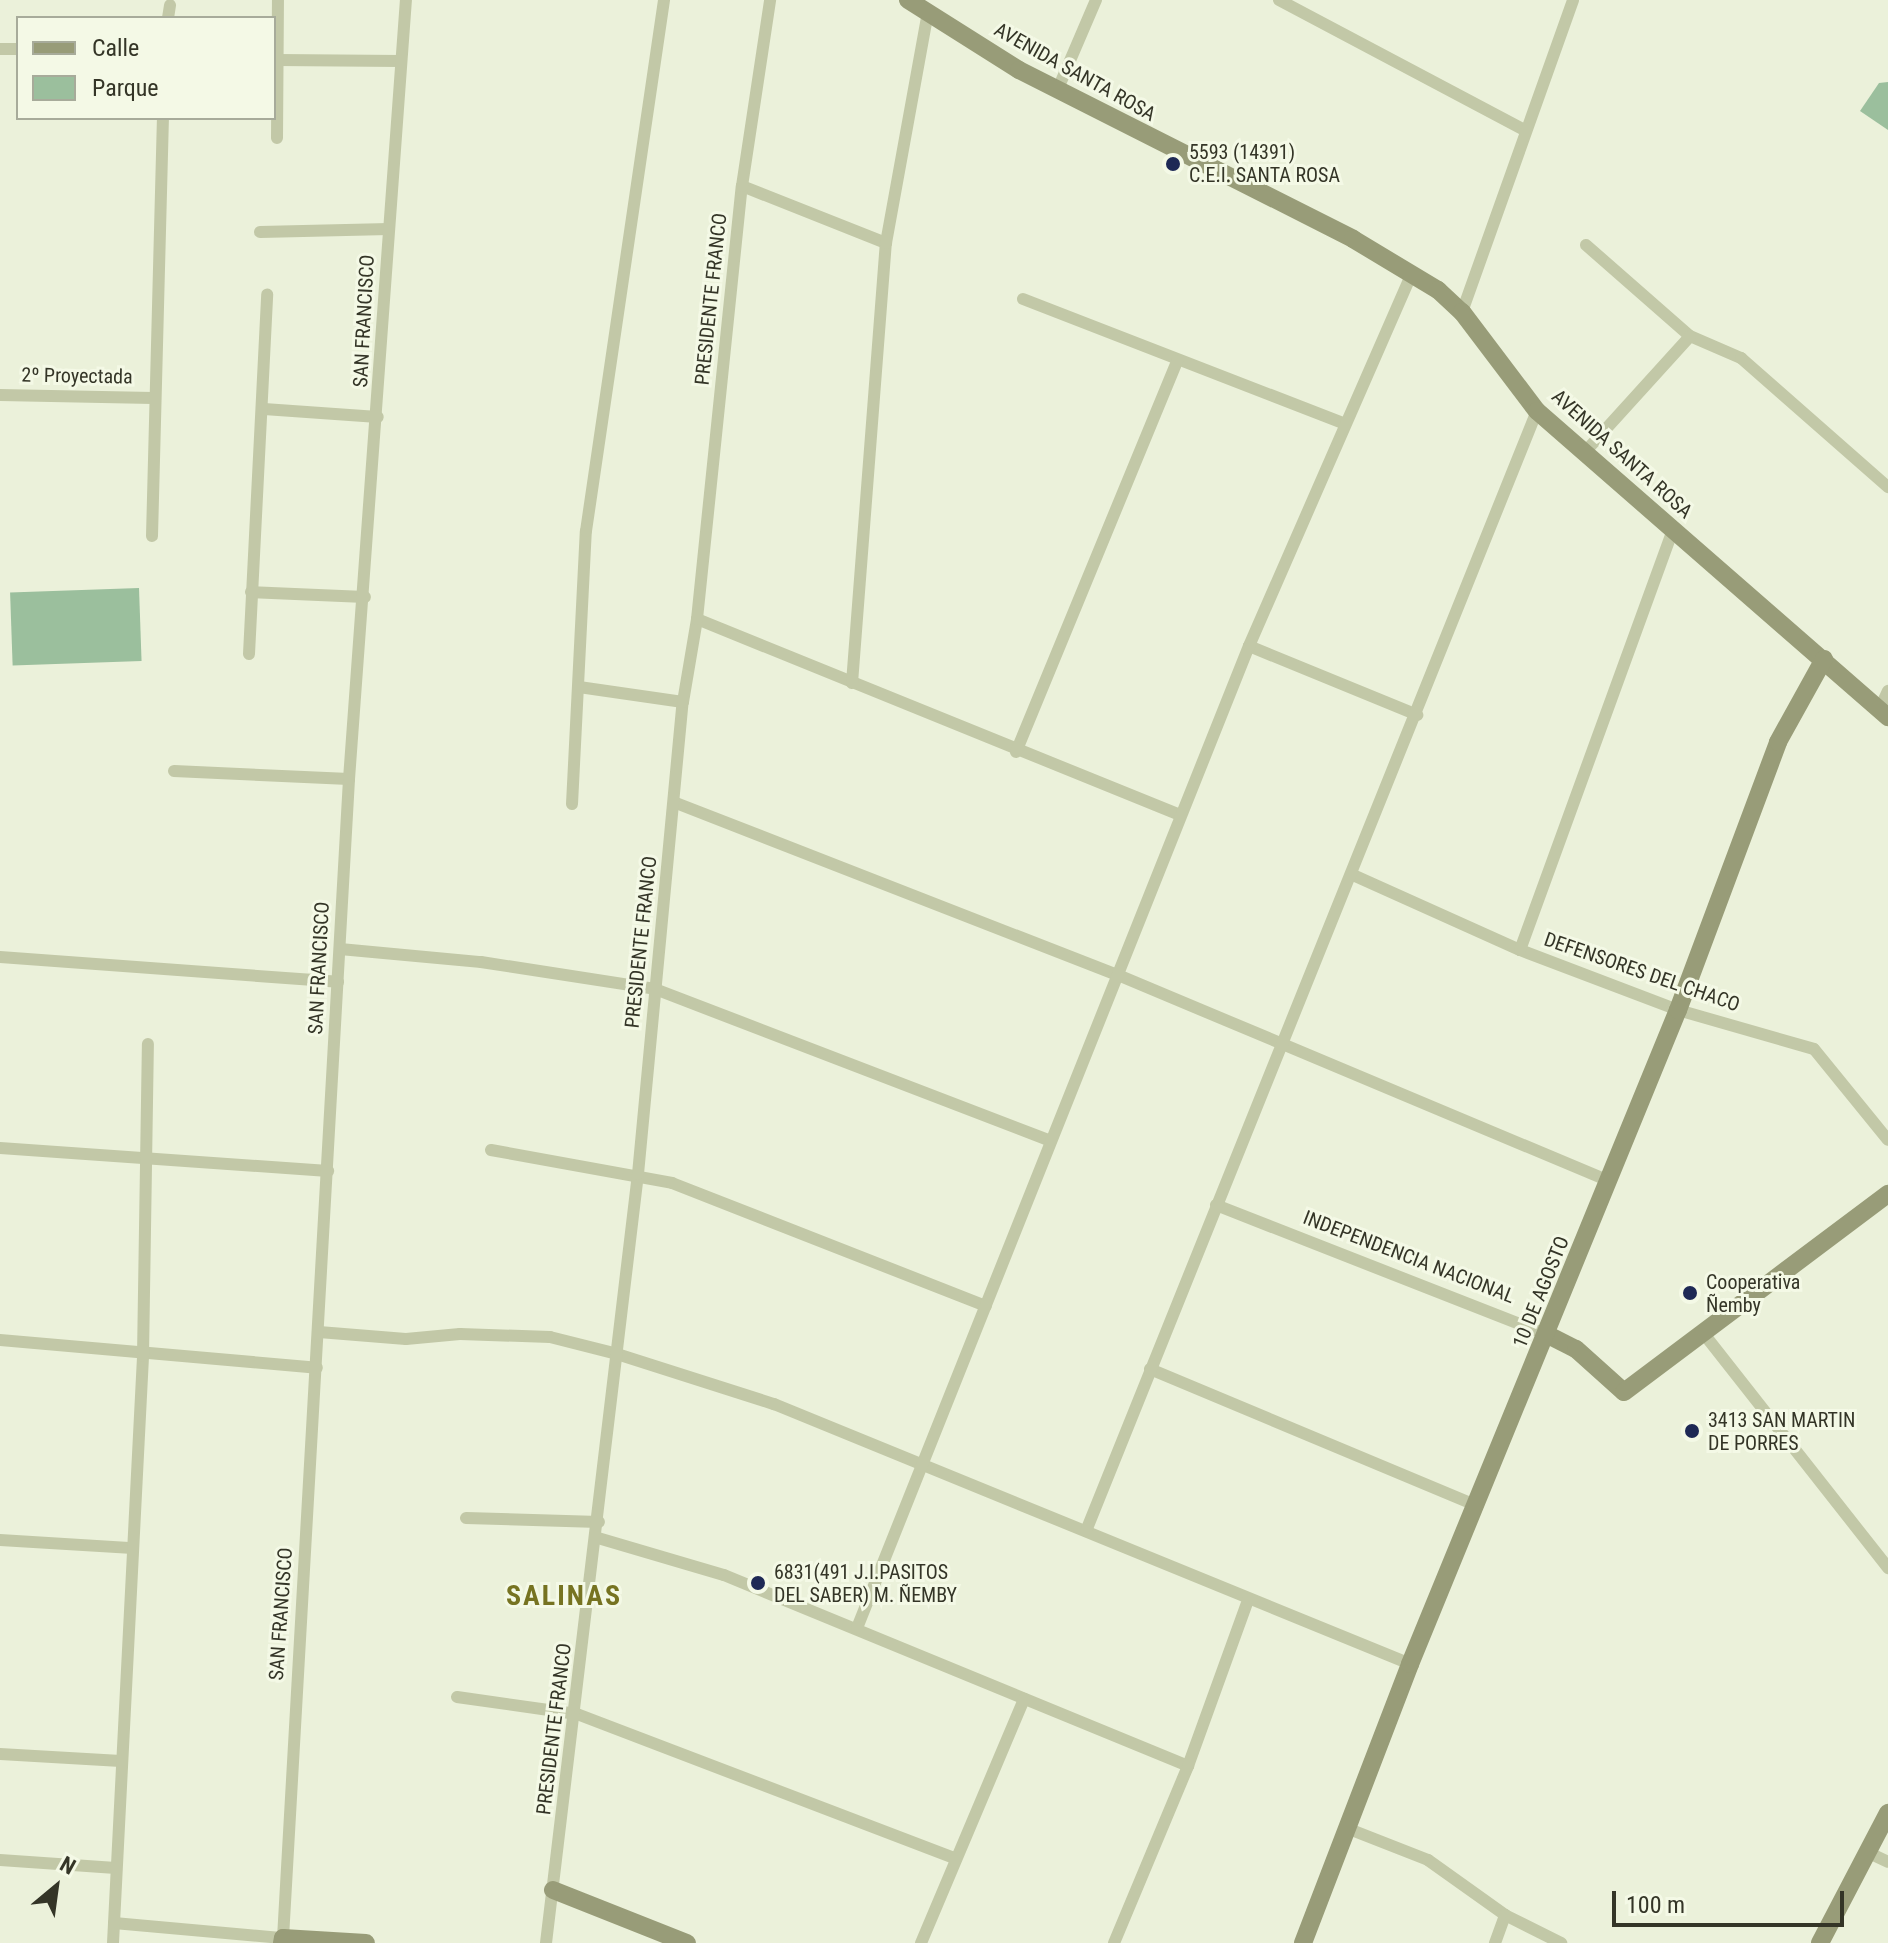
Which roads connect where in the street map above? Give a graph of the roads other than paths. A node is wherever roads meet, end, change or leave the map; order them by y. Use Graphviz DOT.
graph roads {
  1 [pos="278,0"];
  2 [pos="406,0"];
  3 [pos="664,0"];
  4 [pos="770,0"];
  5 [pos="908,0"];
  6 [pos="1096,0"];
  7 [pos="1279,0"];
  8 [pos="1573,0"];
  9 [pos="928,12"];
  10 [pos="277,60"];
  11 [pos="401,61"];
  12 [pos="1057,91"];
  13 [pos="163,120"];
  14 [pos="1525,130"];
  15 [pos="277,138"];
  16 [pos="742,186"];
  17 [pos="389,229"];
  18 [pos="260,232"];
  19 [pos="886,243"];
  20 [pos="1586,245"];
  21 [pos="1412,273"];
  22 [pos="267,294"];
  23 [pos="1023,299"];
  24 [pos="1462,312"];
  25 [pos="1690,336"];
  26 [pos="1177,361"];
  27 [pos="0,395"];
  28 [pos="153,398"];
  29 [pos="264,409"];
  30 [pos="1537,411"];
  31 [pos="378,417"];
  32 [pos="1342,423"];
  33 [pos="1585,452"];
  34 [pos="1888,487"];
  35 [pos="1673,530"];
  36 [pos="152,536"];
  37 [pos="251,592"];
  38 [pos="365,597"];
  39 [pos="697,619"];
  40 [pos="1249,646"];
  41 [pos="249,654"];
  42 [pos="1824,659"];
  43 [pos="852,683"];
  44 [pos="579,687"];
  45 [pos="683,702"];
  46 [pos="1885,705"];
  47 [pos="1417,715"];
  48 [pos="1016,752"];
  49 [pos="174,771"];
  50 [pos="349,779"];
  51 [pos="676,803"];
  52 [pos="572,804"];
  53 [pos="1180,815"];
  54 [pos="1353,875"];
  55 [pos="340,949"];
  56 [pos="1520,950"];
  57 [pos="0,957"];
  58 [pos="1118,975"];
  59 [pos="338,982"];
  60 [pos="655,989"];
  61 [pos="1678,1010"];
  62 [pos="148,1044"];
  63 [pos="1286,1045"];
  64 [pos="1888,1140"];
  65 [pos="1050,1141"];
  66 [pos="0,1148"];
  67 [pos="491,1150"];
  68 [pos="147,1160"];
  69 [pos="328,1171"];
  70 [pos="638,1174"];
  71 [pos="1609,1181"];
  72 [pos="1888,1194"];
  73 [pos="1216,1205"];
  74 [pos="986,1306"];
  75 [pos="319,1332"];
  76 [pos="1704,1334"];
  77 [pos="1548,1335"];
  78 [pos="0,1340"];
  79 [pos="617,1354"];
  80 [pos="143,1356"];
  81 [pos="317,1368"];
  82 [pos="1150,1369"];
  83 [pos="923,1466"];
  84 [pos="1478,1506"];
  85 [pos="466,1518"];
  86 [pos="599,1522"];
  87 [pos="1086,1531"];
  88 [pos="598,1538"];
  89 [pos="0,1540"];
  90 [pos="129,1548"];
  91 [pos="1888,1568"];
  92 [pos="1248,1600"];
  93 [pos="857,1628"];
  94 [pos="1410,1664"];
  95 [pos="457,1697"];
  96 [pos="1024,1699"];
  97 [pos="577,1714"];
  98 [pos="0,1754"];
  99 [pos="121,1761"];
  100 [pos="1188,1766"];
  101 [pos="1888,1813"];
  102 [pos="1349,1829"];
  103 [pos="1867,1852"];
  104 [pos="954,1858"];
  105 [pos="0,1860"];
  106 [pos="1888,1862"];
  107 [pos="116,1868"];
  108 [pos="553,1890"];
  109 [pos="1505,1915"];
  110 [pos="114,1923"];
  111 [pos="282,1940"];
  112 [pos="113,1943"];
  113 [pos="366,1943"];
  114 [pos="546,1943"];
  115 [pos="687,1943"];
  116 [pos="921,1943"];
  117 [pos="1114,1943"];
  118 [pos="1303,1943"];
  119 [pos="1495,1943"];
  120 [pos="1561,1943"];
  121 [pos="1820,1943"];
  1 -- 10 [label="street"];
  2 -- 11 [label="street, SAN FRANCISCO"];
  3 -- 44 [label="street"];
  4 -- 16 [label="street, PRESIDENTE FRANCO"];
  5 -- 9 [label="street, AVENIDA SANTA ROSA"];
  6 -- 12 [label="street"];
  7 -- 14 [label="street"];
  8 -- 14 [label="street"];
  9 -- 12 [label="street, AVENIDA SANTA ROSA"];
  9 -- 19 [label="street"];
  10 -- 11 [label="street"];
  10 -- 15 [label="street"];
  11 -- 17 [label="street, SAN FRANCISCO"];
  12 -- 21 [label="street, AVENIDA SANTA ROSA"];
  13 -- 28 [label="street"];
  14 -- 24 [label="street"];
  16 -- 19 [label="street"];
  16 -- 39 [label="street, PRESIDENTE FRANCO"];
  17 -- 18 [label="street"];
  17 -- 31 [label="street, SAN FRANCISCO"];
  19 -- 43 [label="street"];
  20 -- 25 [label="street"];
  21 -- 24 [label="street, AVENIDA SANTA ROSA"];
  21 -- 32 [label="street"];
  22 -- 29 [label="street"];
  23 -- 26 [label="street"];
  24 -- 30 [label="street, AVENIDA SANTA ROSA"];
  25 -- 33 [label="street"];
  25 -- 34 [label="street"];
  26 -- 32 [label="street"];
  26 -- 48 [label="street"];
  27 -- 28 [label="street, 2º Proyectada"];
  28 -- 36 [label="street"];
  29 -- 31 [label="street"];
  29 -- 37 [label="street"];
  30 -- 33 [label="street, AVENIDA SANTA ROSA"];
  30 -- 47 [label="street"];
  31 -- 38 [label="street, SAN FRANCISCO"];
  32 -- 40 [label="street"];
  33 -- 35 [label="street, AVENIDA SANTA ROSA"];
  35 -- 42 [label="street, AVENIDA SANTA ROSA"];
  35 -- 56 [label="street"];
  37 -- 38 [label="street"];
  37 -- 41 [label="street"];
  38 -- 50 [label="street, SAN FRANCISCO"];
  39 -- 43 [label="street"];
  39 -- 45 [label="street, PRESIDENTE FRANCO"];
  40 -- 47 [label="street"];
  40 -- 53 [label="street"];
  42 -- 46 [label="street, AVENIDA SANTA ROSA"];
  42 -- 61 [label="street, 10 DE AGOSTO"];
  43 -- 48 [label="street"];
  44 -- 45 [label="street"];
  44 -- 52 [label="street"];
  45 -- 51 [label="street, PRESIDENTE FRANCO"];
  47 -- 54 [label="street"];
  48 -- 53 [label="street"];
  49 -- 50 [label="street"];
  50 -- 55 [label="street, SAN FRANCISCO"];
  51 -- 58 [label="street"];
  51 -- 60 [label="street, PRESIDENTE FRANCO"];
  53 -- 58 [label="street"];
  54 -- 56 [label="street, DEFENSORES DEL CHACO"];
  54 -- 63 [label="street"];
  55 -- 59 [label="street, SAN FRANCISCO"];
  55 -- 60 [label="street"];
  56 -- 61 [label="street, DEFENSORES DEL CHACO"];
  57 -- 59 [label="street"];
  58 -- 63 [label="street"];
  58 -- 65 [label="street"];
  59 -- 69 [label="street, SAN FRANCISCO"];
  60 -- 65 [label="street"];
  60 -- 70 [label="street, PRESIDENTE FRANCO"];
  61 -- 64 [label="street, DEFENSORES DEL CHACO"];
  61 -- 71 [label="street, 10 DE AGOSTO"];
  62 -- 68 [label="street"];
  63 -- 71 [label="street"];
  63 -- 73 [label="street"];
  65 -- 74 [label="street"];
  66 -- 68 [label="street"];
  67 -- 70 [label="street"];
  68 -- 69 [label="street"];
  68 -- 80 [label="street"];
  69 -- 75 [label="street, SAN FRANCISCO"];
  70 -- 74 [label="street"];
  70 -- 79 [label="street, PRESIDENTE FRANCO"];
  71 -- 77 [label="street, 10 DE AGOSTO"];
  72 -- 76 [label="street, INDEPENDENCIA NACIONAL"];
  73 -- 77 [label="street, INDEPENDENCIA NACIONAL"];
  73 -- 82 [label="street"];
  74 -- 83 [label="street"];
  75 -- 79 [label="street"];
  75 -- 81 [label="street, SAN FRANCISCO"];
  76 -- 77 [label="street, INDEPENDENCIA NACIONAL"];
  76 -- 91 [label="street"];
  77 -- 84 [label="street, 10 DE AGOSTO"];
  78 -- 80 [label="street"];
  79 -- 83 [label="street"];
  79 -- 86 [label="street, PRESIDENTE FRANCO"];
  80 -- 81 [label="street"];
  80 -- 90 [label="street"];
  81 -- 111 [label="street, SAN FRANCISCO"];
  82 -- 84 [label="street"];
  82 -- 87 [label="street"];
  83 -- 87 [label="street"];
  83 -- 93 [label="street"];
  84 -- 94 [label="street, 10 DE AGOSTO"];
  85 -- 86 [label="street"];
  86 -- 88 [label="street, PRESIDENTE FRANCO"];
  87 -- 92 [label="street"];
  88 -- 93 [label="street"];
  88 -- 97 [label="street, PRESIDENTE FRANCO"];
  89 -- 90 [label="street"];
  90 -- 99 [label="street"];
  92 -- 94 [label="street"];
  92 -- 100 [label="street"];
  93 -- 96 [label="street"];
  94 -- 102 [label="street, 10 DE AGOSTO"];
  95 -- 97 [label="street"];
  96 -- 100 [label="street"];
  96 -- 104 [label="street"];
  97 -- 104 [label="street"];
  97 -- 108 [label="street, PRESIDENTE FRANCO"];
  98 -- 99 [label="street"];
  99 -- 107 [label="street"];
  100 -- 117 [label="street"];
  101 -- 103 [label="street"];
  102 -- 109 [label="street"];
  102 -- 118 [label="street, 10 DE AGOSTO"];
  103 -- 106 [label="street"];
  103 -- 121 [label="street"];
  104 -- 116 [label="street"];
  105 -- 107 [label="street"];
  107 -- 110 [label="street"];
  108 -- 114 [label="street, PRESIDENTE FRANCO"];
  108 -- 115 [label="street"];
  109 -- 119 [label="street"];
  109 -- 120 [label="street"];
  110 -- 111 [label="street"];
  110 -- 112 [label="street"];
  111 -- 113 [label="street"];
}
